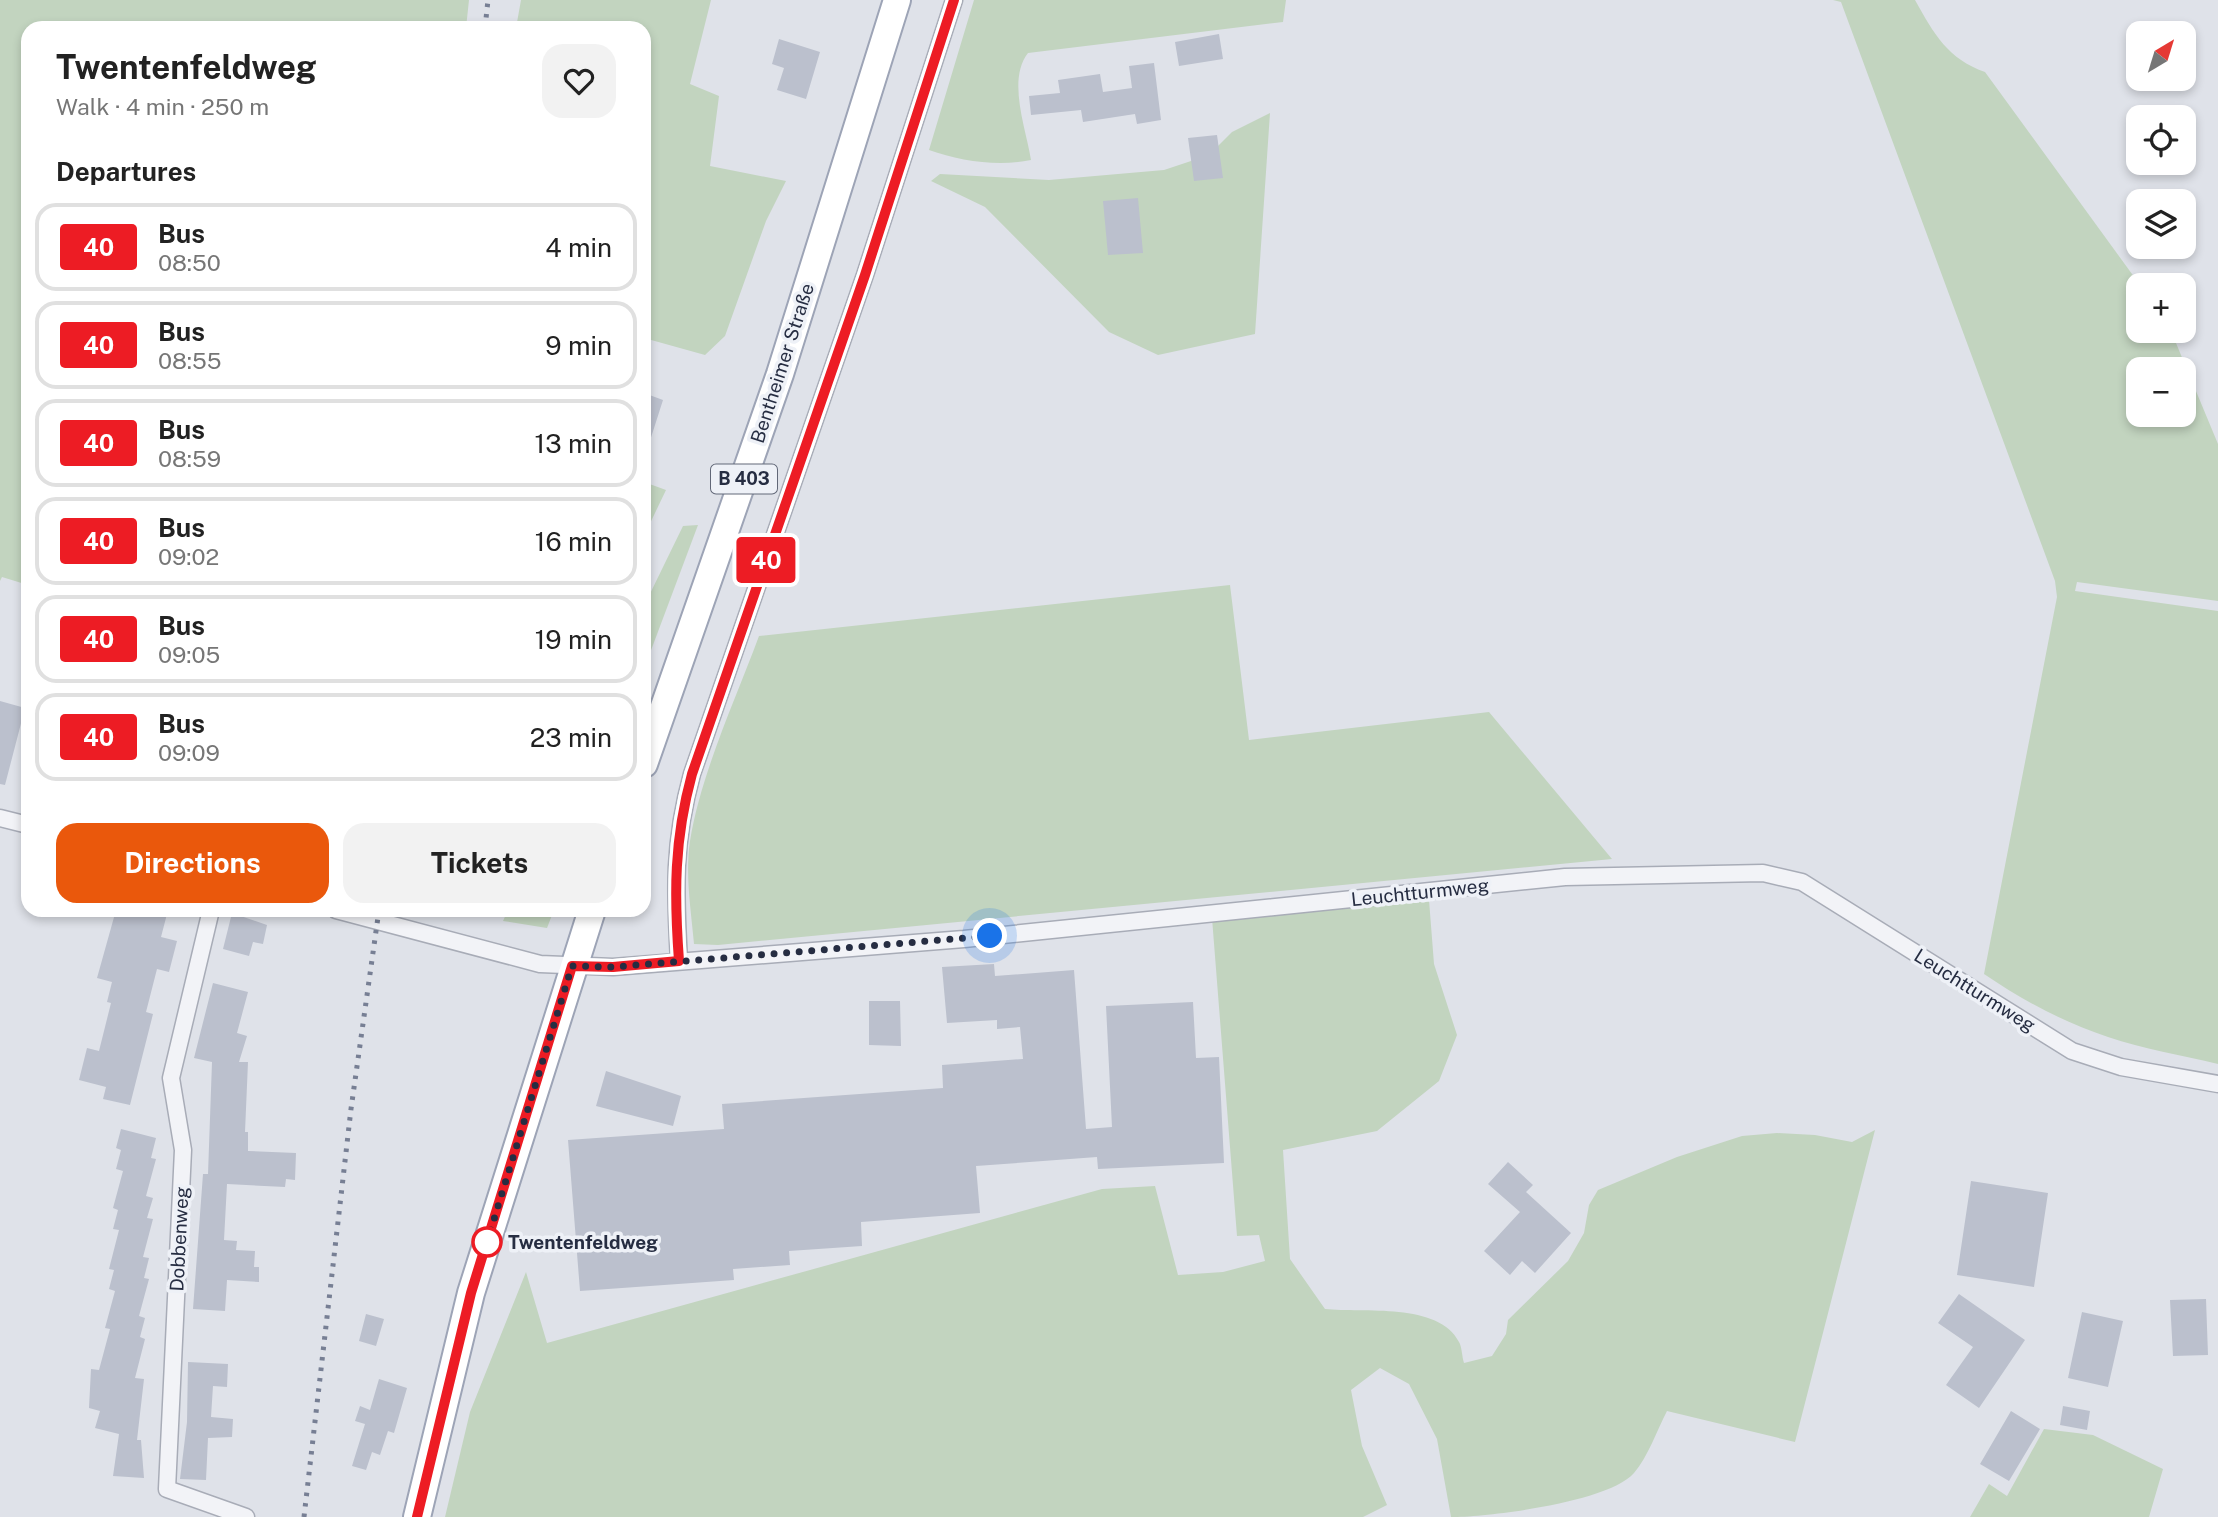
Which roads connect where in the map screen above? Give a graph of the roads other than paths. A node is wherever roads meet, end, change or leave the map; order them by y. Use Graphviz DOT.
graph roads {
  1 [pos="897,0"];
  2 [pos="954,0"];
  3 [pos="651,744"];
  4 [pos="0,818"];
  5 [pos="21,823"];
  6 [pos="209,917"];
  7 [pos="360,917"];
  8 [pos="590,917"];
  9 [pos="679,961"];
  10 [pos="572,966"];
  11 [pos="2218,1084"];
  12 [pos="246,1517"];
  13 [pos="417,1517"];
  1 -- 3 [label="main road, Bentheimer Straße / B 403"];
  2 -- 9 [label="street"];
  4 -- 5 [label="street"];
  6 -- 12 [label="street, Dobbenweg"];
  7 -- 10 [label="street"];
  8 -- 10 [label="main road"];
  9 -- 10 [label="street, Leuchtturmweg"];
  9 -- 11 [label="street, Leuchtturmweg"];
  10 -- 13 [label="main road"];
}
